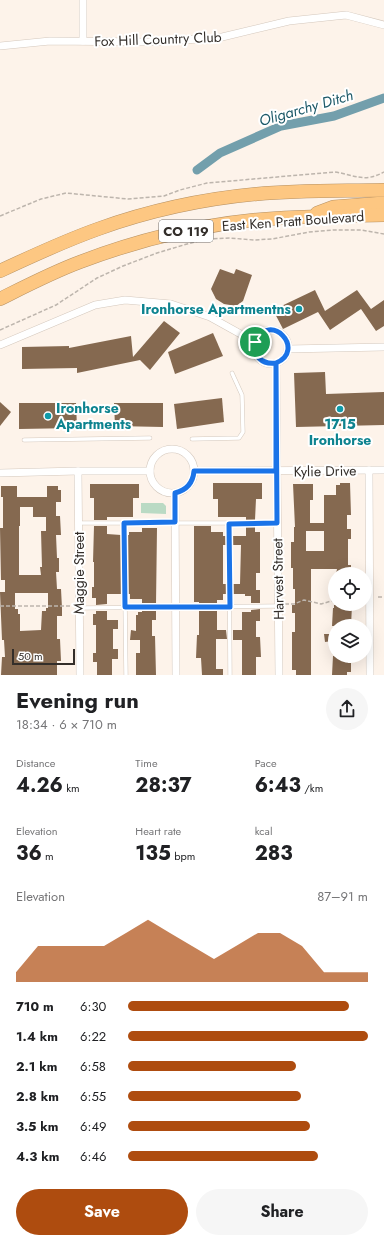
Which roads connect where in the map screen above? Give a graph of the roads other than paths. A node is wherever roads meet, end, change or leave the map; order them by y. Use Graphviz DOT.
graph roads {
  1 [pos="83,0"];
  2 [pos="384,25"];
  3 [pos="83,41"];
  4 [pos="0,46"];
  5 [pos="384,180"];
  6 [pos="361,190"];
  7 [pos="384,190"];
  8 [pos="384,203"];
  9 [pos="384,215"];
  10 [pos="302,218"];
  11 [pos="0,270"];
  12 [pos="0,299"];
  13 [pos="255,342"];
  14 [pos="0,345"];
  15 [pos="384,348"];
  16 [pos="288,349"];
  17 [pos="276,363"];
  18 [pos="232,373"];
  19 [pos="150,438"];
  20 [pos="192,439"];
  21 [pos="24,440"];
  22 [pos="369,470"];
  23 [pos="384,470"];
  24 [pos="78,471"];
  25 [pos="150,471"];
  26 [pos="194,471"];
  27 [pos="276,471"];
  28 [pos="0,473"];
  29 [pos="175,493"];
  30 [pos="175,522"];
  31 [pos="79,523"];
  32 [pos="124,523"];
  33 [pos="277,523"];
  34 [pos="229,524"];
  35 [pos="278,605"];
  36 [pos="80,607"];
  37 [pos="125,607"];
  38 [pos="176,607"];
  39 [pos="230,607"];
  40 [pos="80,675"];
  41 [pos="126,675"];
  42 [pos="176,675"];
  43 [pos="230,675"];
  44 [pos="279,675"];
  45 [pos="370,675"];
  1 -- 3 [label="street"];
  2 -- 3 [label="street, Fox Hill Country Club"];
  3 -- 4 [label="street, Fox Hill Country Club"];
  5 -- 6 [label="highway"];
  6 -- 7 [label="highway, East Ken Pratt Boulevard / CO 119"];
  6 -- 11 [label="highway, East Ken Pratt Boulevard / CO 119"];
  8 -- 10 [label="highway"];
  9 -- 10 [label="highway, East Ken Pratt Boulevard / CO 119"];
  10 -- 12 [label="highway, East Ken Pratt Boulevard / CO 119"];
  13 -- 14 [label="street"];
  13 -- 16 [label="street"];
  13 -- 17 [label="street"];
  15 -- 16 [label="street"];
  16 -- 17 [label="street"];
  17 -- 27 [label="street, Harvest Street"];
  18 -- 20 [label="lane"];
  19 -- 21 [label="lane"];
  22 -- 23 [label="street, Kylie Drive"];
  22 -- 27 [label="street, Kylie Drive"];
  22 -- 45 [label="street"];
  24 -- 25 [label="street"];
  24 -- 28 [label="street"];
  24 -- 31 [label="street, Maggie Street"];
  25 -- 26 [label="street"];
  25 -- 29 [label="street"];
  26 -- 27 [label="street, Kylie Drive"];
  26 -- 29 [label="street"];
  27 -- 33 [label="street, Harvest Street"];
  29 -- 30 [label="street"];
  30 -- 32 [label="lane"];
  30 -- 34 [label="lane"];
  30 -- 38 [label="street"];
  31 -- 32 [label="lane"];
  31 -- 36 [label="street, Maggie Street"];
  32 -- 37 [label="lane"];
  33 -- 34 [label="lane"];
  33 -- 35 [label="street, Harvest Street"];
  34 -- 39 [label="lane"];
  35 -- 39 [label="lane"];
  35 -- 44 [label="street, Harvest Street"];
  36 -- 37 [label="lane"];
  36 -- 40 [label="street, Maggie Street"];
  37 -- 38 [label="lane"];
  37 -- 41 [label="lane"];
  38 -- 39 [label="lane"];
  38 -- 42 [label="street"];
  39 -- 43 [label="lane"];
}
